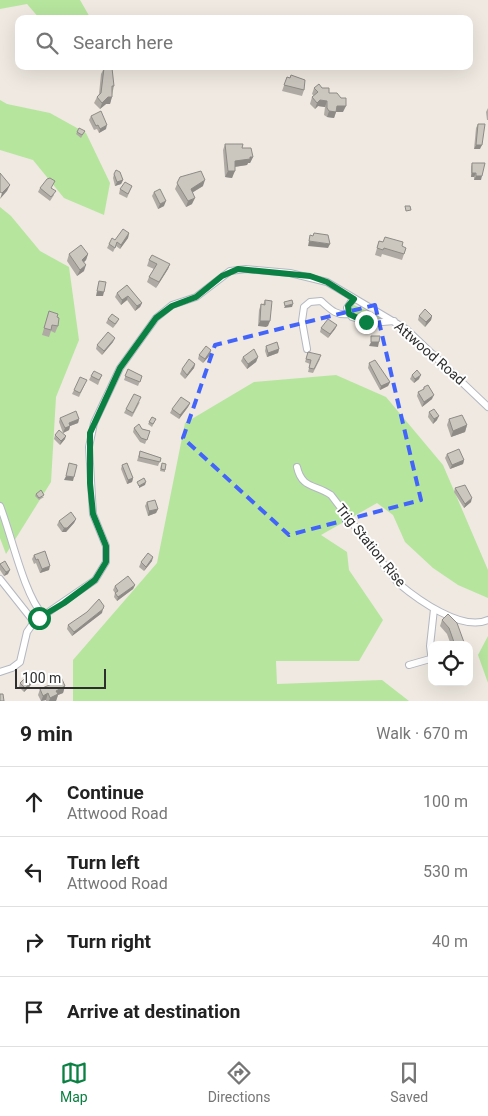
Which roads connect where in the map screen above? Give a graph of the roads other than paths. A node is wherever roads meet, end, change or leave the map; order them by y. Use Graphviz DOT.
graph roads {
  1 [pos="354,299"];
  2 [pos="349,314"];
  3 [pos="394,321"];
  4 [pos="307,349"];
  5 [pos="488,407"];
  6 [pos="297,467"];
  7 [pos="0,506"];
  8 [pos="0,579"];
  9 [pos="434,609"];
  10 [pos="43,615"];
  11 [pos="486,621"];
  12 [pos="34,622"];
  13 [pos="432,641"];
  14 [pos="428,661"];
  15 [pos="408,664"];
  16 [pos="0,672"];
  1 -- 2 [label="street"];
  1 -- 3 [label="street, Attwood Road"];
  1 -- 10 [label="street, Attwood Road"];
  2 -- 3 [label="street"];
  2 -- 4 [label="street"];
  3 -- 5 [label="street, Attwood Road"];
  6 -- 9 [label="street, Trig Station Rise"];
  7 -- 10 [label="street"];
  8 -- 12 [label="street"];
  9 -- 11 [label="street, Trig Station Rise"];
  9 -- 13 [label="street"];
  10 -- 12 [label="street, Attwood Road"];
  12 -- 16 [label="street, Attwood Road"];
  14 -- 15 [label="street"];
}
